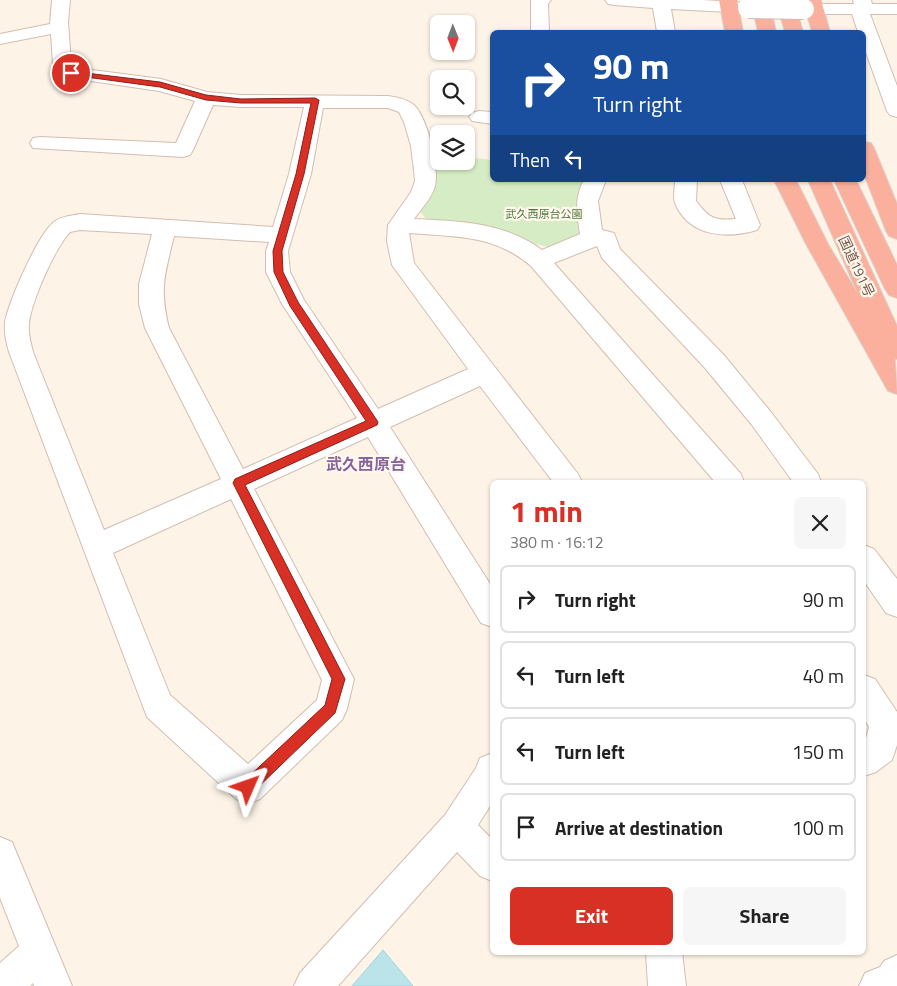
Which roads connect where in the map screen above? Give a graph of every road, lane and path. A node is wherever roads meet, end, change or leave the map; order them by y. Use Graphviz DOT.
graph roads {
  1 [pos="61,0"];
  2 [pos="542,0"];
  3 [pos="614,0"];
  4 [pos="785,0"];
  5 [pos="661,3"];
  6 [pos="685,3"];
  7 [pos="728,3"];
  8 [pos="754,4"];
  9 [pos="861,5"];
  10 [pos="810,6"];
  11 [pos="897,9"];
  12 [pos="60,27"];
  13 [pos="540,30"];
  14 [pos="666,30"];
  15 [pos="734,30"];
  16 [pos="767,30"];
  17 [pos="793,30"];
  18 [pos="820,30"];
  19 [pos="0,39"];
  20 [pos="206,98"];
  21 [pos="315,100"];
  22 [pos="897,111"];
  23 [pos="40,143"];
  24 [pos="866,153"];
  25 [pos="594,182"];
  26 [pos="686,182"];
  27 [pos="732,182"];
  28 [pos="786,182"];
  29 [pos="819,182"];
  30 [pos="846,182"];
  31 [pos="399,225"];
  32 [pos="165,228"];
  33 [pos="897,231"];
  34 [pos="282,236"];
  35 [pos="592,238"];
  36 [pos="539,260"];
  37 [pos="897,289"];
  38 [pos="897,350"];
  39 [pos="486,372"];
  40 [pos="897,384"];
  41 [pos="373,422"];
  42 [pos="567,480"];
  43 [pos="726,480"];
  44 [pos="807,480"];
  45 [pos="238,483"];
  46 [pos="97,547"];
  47 [pos="866,561"];
  48 [pos="897,603"];
  49 [pos="490,610"];
  50 [pos="866,693"];
  51 [pos="866,758"];
  52 [pos="490,775"];
  53 [pos="457,827"];
  54 [pos="0,854"];
  55 [pos="490,862"];
  56 [pos="38,952"];
  57 [pos="664,955"];
  58 [pos="897,974"];
  59 [pos="3,986"];
  60 [pos="53,986"];
  61 [pos="313,986"];
  62 [pos="667,986"];
  63 [pos="878,986"];
  1 -- 12 [label="street"];
  2 -- 13 [label="street"];
  3 -- 5 [label="street"];
  4 -- 17 [label="highway"];
  5 -- 6 [label="street"];
  5 -- 14 [label="street"];
  6 -- 7 [label="street"];
  7 -- 8 [label="street"];
  7 -- 15 [label="highway"];
  8 -- 10 [label="street, bridge"];
  8 -- 16 [label="highway"];
  9 -- 10 [label="street"];
  9 -- 11 [label="street"];
  9 -- 22 [label="street"];
  10 -- 18 [label="highway"];
  12 -- 19 [label="street"];
  12 -- 20 [label="street"];
  20 -- 21 [label="street"];
  20 -- 23 [label="street"];
  21 -- 31 [label="street"];
  21 -- 34 [label="street"];
  24 -- 33 [label="highway"];
  25 -- 35 [label="street"];
  26 -- 27 [label="street"];
  28 -- 40 [label="highway"];
  29 -- 38 [label="highway, 国道191号"];
  30 -- 37 [label="highway, 国道191号"];
  31 -- 36 [label="street"];
  31 -- 39 [label="street"];
  32 -- 34 [label="street"];
  32 -- 45 [label="street"];
  32 -- 46 [label="street"];
  34 -- 41 [label="street"];
  35 -- 36 [label="street"];
  35 -- 44 [label="street"];
  36 -- 43 [label="street"];
  39 -- 41 [label="street"];
  39 -- 42 [label="street"];
  41 -- 45 [label="street"];
  41 -- 49 [label="street"];
  45 -- 46 [label="street"];
  45 -- 46 [label="street"];
  47 -- 48 [label="street"];
  50 -- 51 [label="street"];
  52 -- 53 [label="street"];
  53 -- 55 [label="street"];
  53 -- 61 [label="street"];
  54 -- 56 [label="street"];
  56 -- 59 [label="street"];
  56 -- 60 [label="street"];
  57 -- 62 [label="street"];
  58 -- 63 [label="street"];
}
